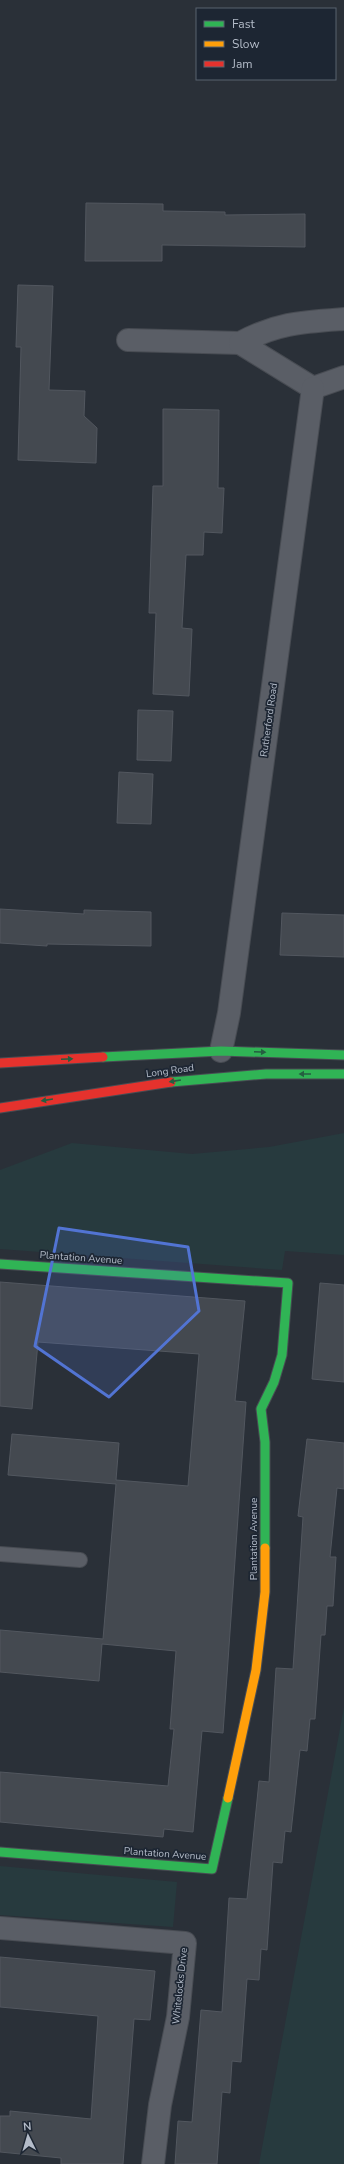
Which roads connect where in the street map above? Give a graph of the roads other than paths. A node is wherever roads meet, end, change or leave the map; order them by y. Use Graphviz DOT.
graph roads {
  1 [pos="344,319"];
  2 [pos="128,340"];
  3 [pos="240,343"];
  4 [pos="344,377"];
  5 [pos="313,388"];
  6 [pos="221,1051"];
  7 [pos="344,1055"];
  8 [pos="0,1063"];
  9 [pos="344,1074"];
  10 [pos="0,1108"];
  11 [pos="0,1264"];
  12 [pos="0,1554"];
  13 [pos="80,1560"];
  14 [pos="0,1852"];
  15 [pos="0,1928"];
  16 [pos="153,2164"];
  1 -- 3 [label="street"];
  2 -- 3 [label="street"];
  3 -- 5 [label="street"];
  4 -- 5 [label="street"];
  5 -- 6 [label="street, Rutherford Road"];
  6 -- 7 [label="street, Long Road, one-way"];
  8 -- 6 [label="street, Long Road, one-way"];
  9 -- 10 [label="street, Long Road, one-way"];
  11 -- 14 [label="street, Plantation Avenue"];
  12 -- 13 [label="lane"];
  15 -- 16 [label="street, Whitelocks Drive"];
}
